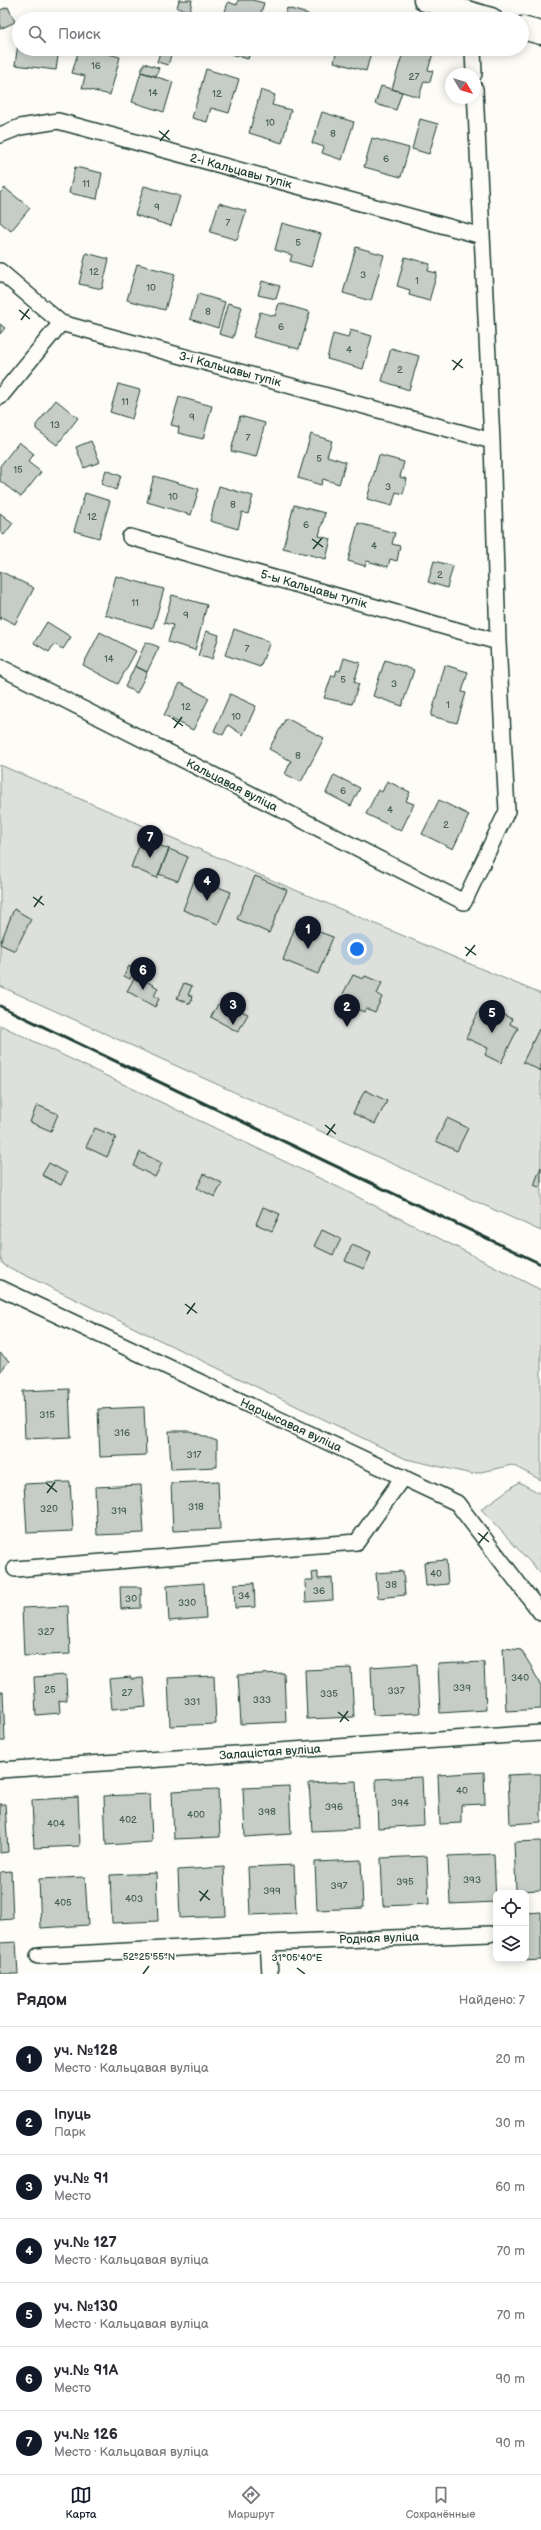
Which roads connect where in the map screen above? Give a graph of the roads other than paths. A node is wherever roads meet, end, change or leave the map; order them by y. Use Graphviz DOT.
graph roads {
  1 [pos="425,0"];
  2 [pos="472,12"];
  3 [pos="529,30"];
  4 [pos="541,33"];
  5 [pos="473,56"];
  6 [pos="474,68"];
  7 [pos="476,104"];
  8 [pos="0,135"];
  9 [pos="482,236"];
  10 [pos="0,271"];
  11 [pos="62,323"];
  12 [pos="0,397"];
  13 [pos="492,442"];
  14 [pos="130,537"];
  15 [pos="498,642"];
  16 [pos="0,667"];
  17 [pos="0,1288"];
  18 [pos="403,1477"];
  19 [pos="15,1569"];
  20 [pos="541,1613"];
  21 [pos="541,1733"];
  22 [pos="0,1770"];
  23 [pos="490,1934"];
  24 [pos="268,1943"];
  25 [pos="38,1956"];
  26 [pos="270,1974"];
  1 -- 2 [label="street"];
  3 -- 4 [label="street"];
  5 -- 6 [label="street"];
  7 -- 9 [label="street"];
  8 -- 9 [label="street, 2-і Кальцавы тупік"];
  9 -- 13 [label="street"];
  10 -- 11 [label="street"];
  11 -- 12 [label="street"];
  11 -- 13 [label="street, 3-і Кальцавы тупік"];
  13 -- 15 [label="street"];
  14 -- 15 [label="street, 5-ы Кальцавы тупік"];
  15 -- 16 [label="street, Кальцавая вуліца"];
  17 -- 18 [label="street, Нарцысавая вуліца"];
  18 -- 19 [label="street"];
  18 -- 20 [label="street, Нарцысавая вуліца"];
  21 -- 22 [label="street, Залацістая вуліца"];
  23 -- 24 [label="street, Родная вуліца"];
  24 -- 25 [label="street, Родная вуліца"];
  24 -- 26 [label="street"];
}
